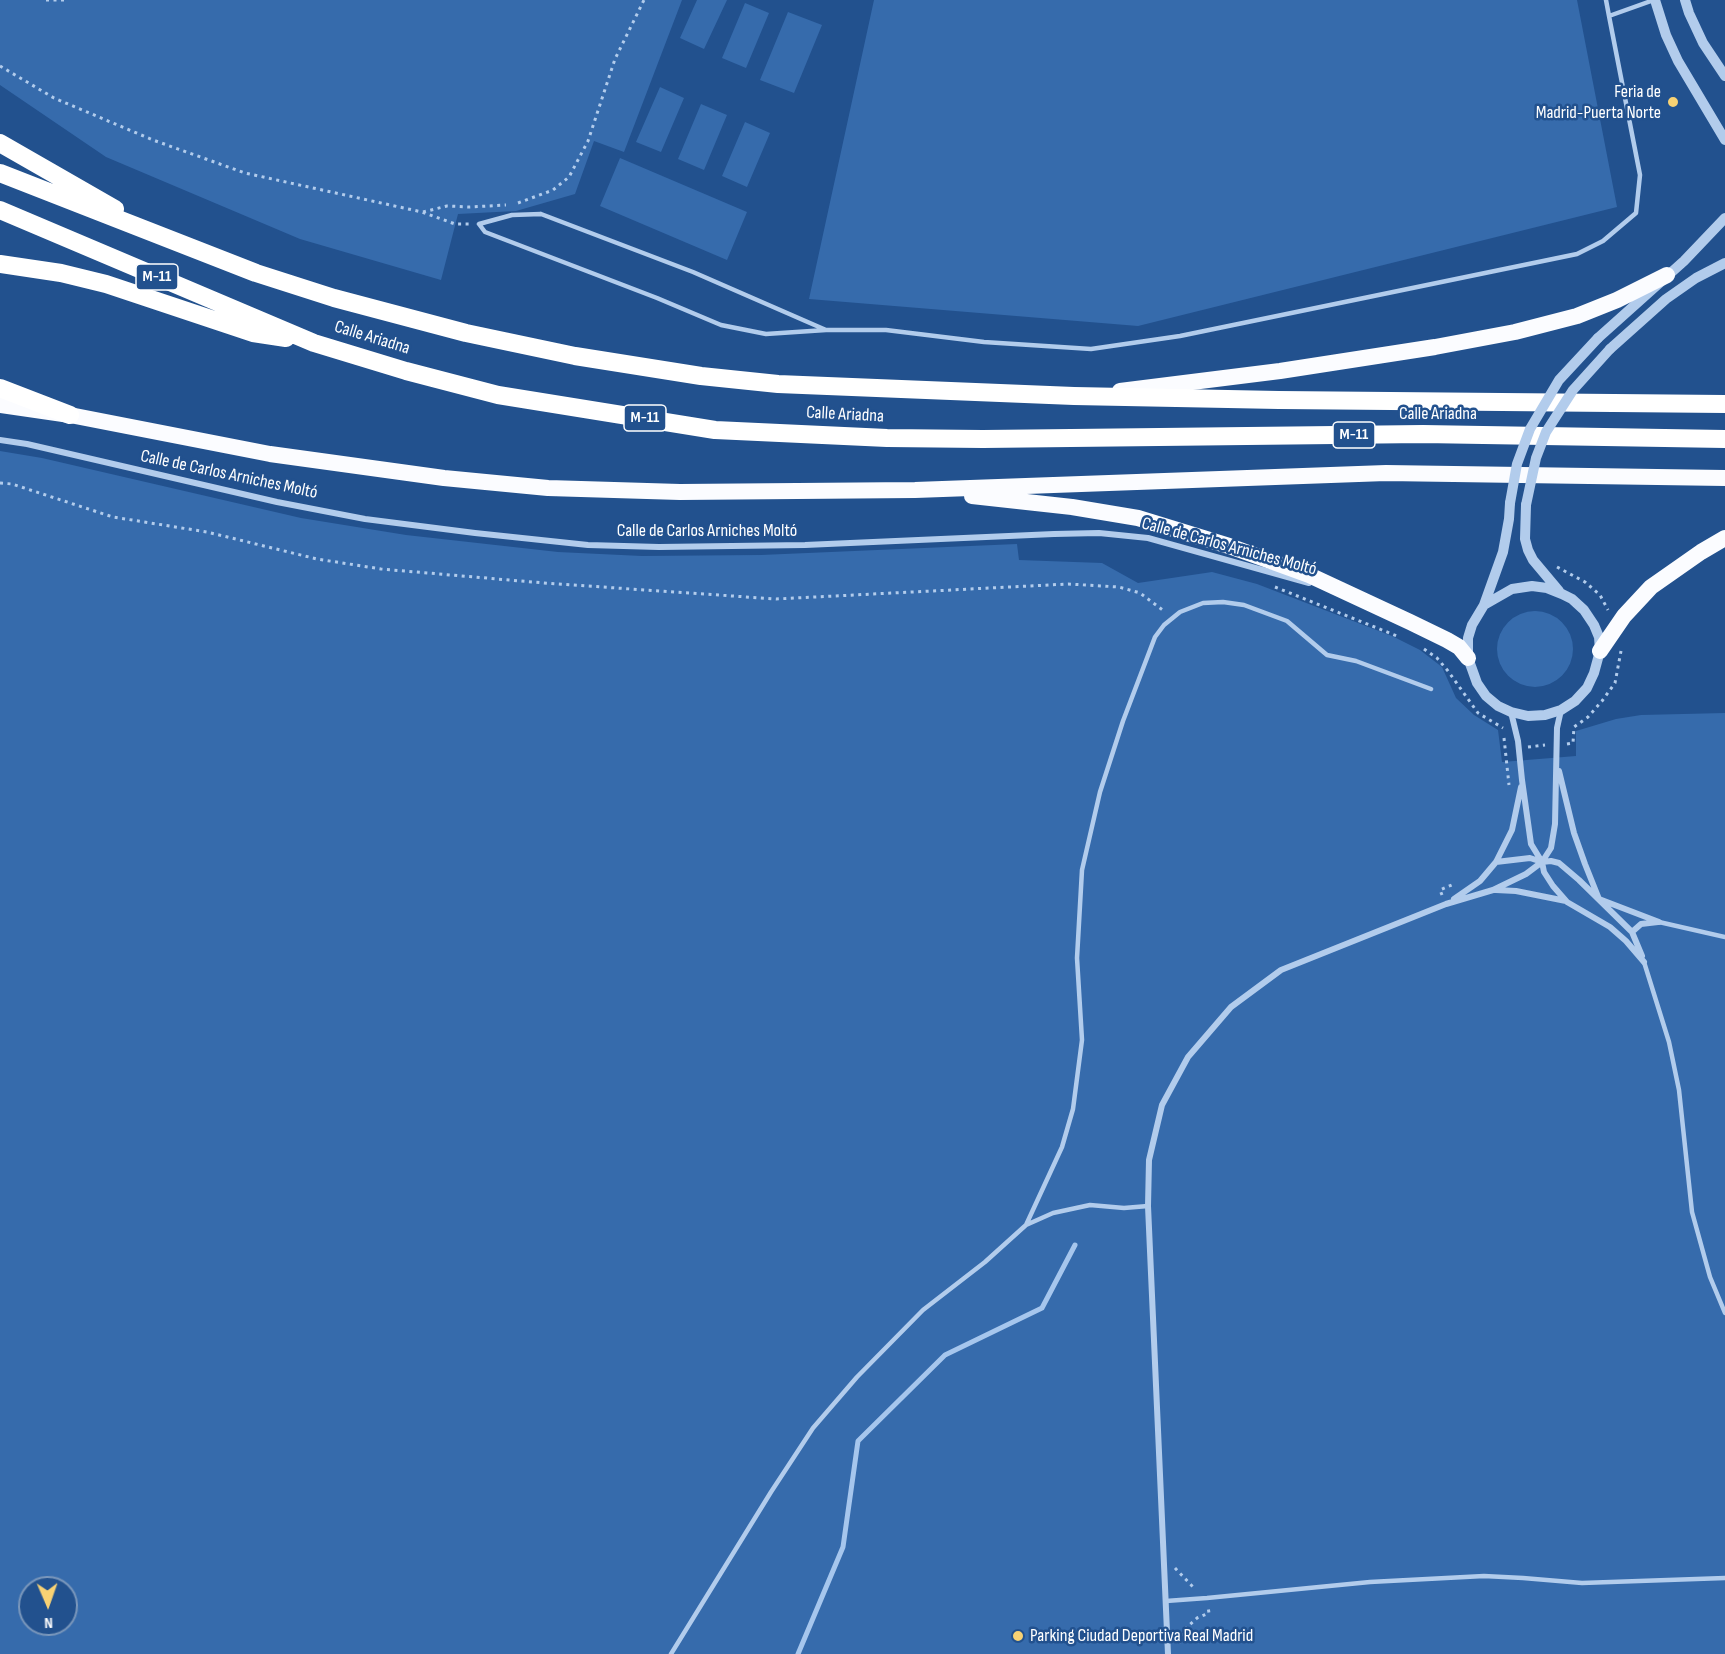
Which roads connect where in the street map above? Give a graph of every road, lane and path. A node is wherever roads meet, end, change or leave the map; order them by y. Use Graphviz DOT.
graph roads {
  1 [pos="46,0"];
  2 [pos="65,0"];
  3 [pos="644,0"];
  4 [pos="1606,0"];
  5 [pos="1654,0"];
  6 [pos="1685,0"];
  7 [pos="1610,16"];
  8 [pos="0,66"];
  9 [pos="1725,76"];
  10 [pos="1725,140"];
  11 [pos="0,143"];
  12 [pos="0,173"];
  13 [pos="0,210"];
  14 [pos="422,212"];
  15 [pos="1725,218"];
  16 [pos="478,224"];
  17 [pos="172,241"];
  18 [pos="1725,263"];
  19 [pos="0,264"];
  20 [pos="1667,275"];
  21 [pos="826,330"];
  22 [pos="314,343"];
  23 [pos="0,388"];
  24 [pos="1074,396"];
  25 [pos="1725,404"];
  26 [pos="0,405"];
  27 [pos="70,415"];
  28 [pos="1725,439"];
  29 [pos="0,440"];
  30 [pos="1725,478"];
  31 [pos="0,483"];
  32 [pos="915,490"];
  33 [pos="1725,538"];
  34 [pos="1556,567"];
  35 [pos="1266,583"];
  36 [pos="1562,594"];
  37 [pos="1484,605"];
  38 [pos="1608,610"];
  39 [pos="1173,617"];
  40 [pos="1410,622"];
  41 [pos="1399,637"];
  42 [pos="1416,645"];
  43 [pos="1600,651"];
  44 [pos="1468,658"];
  45 [pos="1431,689"];
  46 [pos="1561,710"];
  47 [pos="1511,712"];
  48 [pos="1557,762"];
  49 [pos="1522,780"];
  50 [pos="1509,789"];
  51 [pos="1496,862"];
  52 [pos="1542,862"];
  53 [pos="1455,884"];
  54 [pos="1493,890"];
  55 [pos="1599,899"];
  56 [pos="1567,902"];
  57 [pos="1446,904"];
  58 [pos="1659,922"];
  59 [pos="1632,932"];
  60 [pos="1725,937"];
  61 [pos="1644,962"];
  62 [pos="1148,1206"];
  63 [pos="1026,1224"];
  64 [pos="1725,1313"];
  65 [pos="1175,1567"];
  66 [pos="1725,1578"];
  67 [pos="1206,1598"];
  68 [pos="1166,1601"];
  69 [pos="1178,1652"];
  70 [pos="671,1654"];
  71 [pos="1168,1654"];
  1 -- 2 [label="path"];
  3 -- 14 [label="path"];
  4 -- 7 [label="lane"];
  5 -- 7 [label="lane"];
  5 -- 10 [label="street"];
  6 -- 9 [label="street"];
  7 -- 21 [label="lane"];
  8 -- 14 [label="path"];
  11 -- 17 [label="highway"];
  12 -- 17 [label="highway, Calle Ariadna / M-11"];
  13 -- 22 [label="highway, Calle Ariadna / M-11"];
  14 -- 16 [label="path"];
  15 -- 20 [label="street"];
  16 -- 21 [label="lane"];
  16 -- 21 [label="lane"];
  17 -- 24 [label="highway, Calle Ariadna / M-11"];
  18 -- 36 [label="street, bridge"];
  19 -- 22 [label="highway"];
  20 -- 24 [label="highway"];
  20 -- 37 [label="street, bridge"];
  22 -- 28 [label="highway, Calle Ariadna / M-11"];
  23 -- 27 [label="highway"];
  24 -- 25 [label="highway, Calle Ariadna / M-11"];
  26 -- 27 [label="highway"];
  27 -- 32 [label="highway"];
  29 -- 40 [label="street, Calle de Carlos Arniches Moltó"];
  30 -- 32 [label="highway"];
  31 -- 39 [label="path"];
  32 -- 40 [label="highway"];
  33 -- 43 [label="highway"];
  34 -- 38 [label="path"];
  35 -- 41 [label="path"];
  36 -- 37 [label="street"];
  36 -- 43 [label="street"];
  37 -- 44 [label="street"];
  39 -- 45 [label="lane"];
  39 -- 63 [label="lane"];
  40 -- 44 [label="highway"];
  42 -- 50 [label="path"];
  43 -- 46 [label="street"];
  44 -- 47 [label="street"];
  46 -- 47 [label="street"];
  46 -- 48 [label="street"];
  47 -- 49 [label="street"];
  48 -- 52 [label="street"];
  48 -- 55 [label="street"];
  49 -- 51 [label="street"];
  49 -- 52 [label="street"];
  51 -- 52 [label="street"];
  51 -- 57 [label="street"];
  52 -- 54 [label="street"];
  52 -- 55 [label="street"];
  52 -- 56 [label="street"];
  53 -- 57 [label="path"];
  54 -- 56 [label="street"];
  54 -- 57 [label="street"];
  55 -- 58 [label="street"];
  55 -- 59 [label="street"];
  56 -- 61 [label="street"];
  57 -- 62 [label="street"];
  58 -- 59 [label="street"];
  58 -- 60 [label="lane"];
  59 -- 61 [label="street"];
  61 -- 64 [label="lane"];
  62 -- 63 [label="lane"];
  62 -- 68 [label="street"];
  63 -- 70 [label="lane"];
  65 -- 67 [label="path"];
  66 -- 67 [label="lane"];
  67 -- 68 [label="lane"];
  67 -- 69 [label="path"];
  68 -- 71 [label="street"];
}
